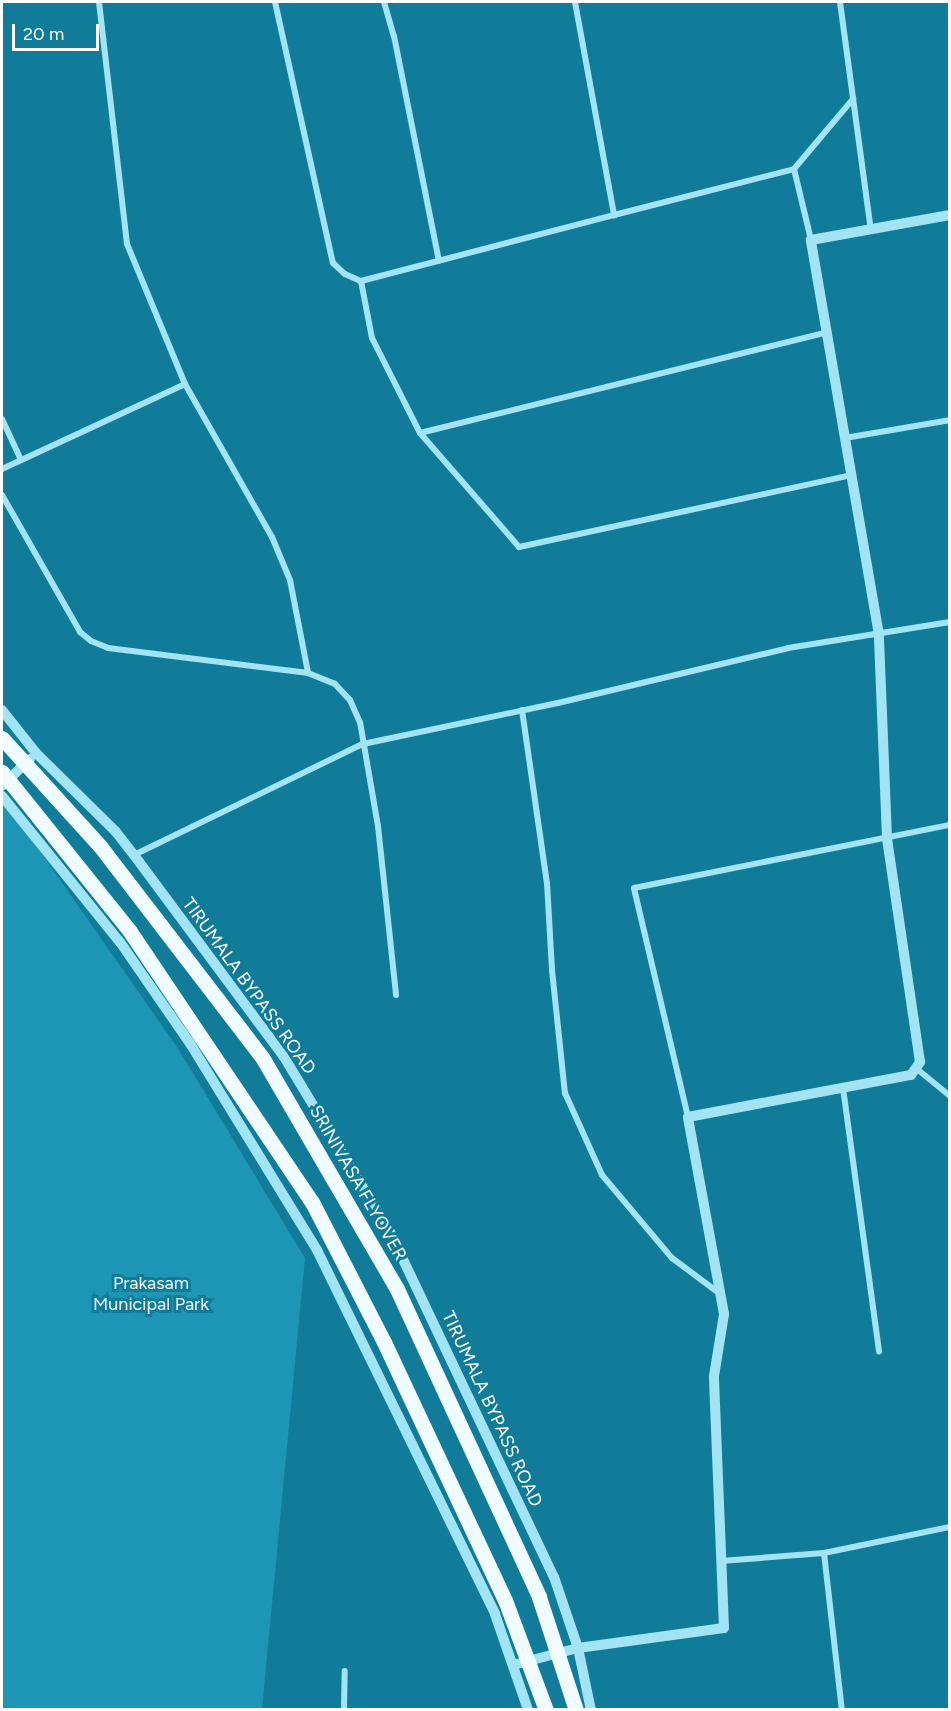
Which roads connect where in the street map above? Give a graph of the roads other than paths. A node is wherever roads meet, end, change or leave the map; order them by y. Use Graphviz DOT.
graph roads {
  1 [pos="99,2"];
  2 [pos="275,2"];
  3 [pos="384,2"];
  4 [pos="575,2"];
  5 [pos="840,2"];
  6 [pos="853,99"];
  7 [pos="794,169"];
  8 [pos="614,215"];
  9 [pos="950,215"];
  10 [pos="871,231"];
  11 [pos="811,240"];
  12 [pos="439,261"];
  13 [pos="361,281"];
  14 [pos="827,332"];
  15 [pos="185,384"];
  16 [pos="2,419"];
  17 [pos="950,420"];
  18 [pos="420,433"];
  19 [pos="845,438"];
  20 [pos="21,460"];
  21 [pos="2,469"];
  22 [pos="852,475"];
  23 [pos="2,495"];
  24 [pos="950,622"];
  25 [pos="879,635"];
  26 [pos="308,673"];
  27 [pos="2,710"];
  28 [pos="522,710"];
  29 [pos="2,738"];
  30 [pos="363,744"];
  31 [pos="36,753"];
  32 [pos="2,772"];
  33 [pos="2,786"];
  34 [pos="2,796"];
  35 [pos="950,825"];
  36 [pos="886,838"];
  37 [pos="134,855"];
  38 [pos="396,995"];
  39 [pos="917,1069"];
  40 [pos="843,1088"];
  41 [pos="950,1096"];
  42 [pos="688,1118"];
  43 [pos="720,1294"];
  44 [pos="879,1352"];
  45 [pos="950,1527"];
  46 [pos="824,1553"];
  47 [pos="721,1561"];
  48 [pos="578,1648"];
  49 [pos="513,1665"];
  50 [pos="345,1671"];
  51 [pos="344,1710"];
  52 [pos="528,1710"];
  53 [pos="546,1710"];
  54 [pos="576,1710"];
  55 [pos="591,1710"];
  56 [pos="842,1710"];
  1 -- 15 [label="street"];
  2 -- 13 [label="street"];
  3 -- 12 [label="street"];
  4 -- 8 [label="street"];
  5 -- 6 [label="street"];
  6 -- 7 [label="street"];
  6 -- 10 [label="street"];
  7 -- 8 [label="street"];
  7 -- 11 [label="street"];
  8 -- 12 [label="street"];
  9 -- 10 [label="street"];
  10 -- 11 [label="street"];
  11 -- 14 [label="street"];
  12 -- 13 [label="street"];
  13 -- 18 [label="street"];
  14 -- 18 [label="street"];
  14 -- 19 [label="street"];
  15 -- 20 [label="street"];
  15 -- 26 [label="street"];
  16 -- 20 [label="street"];
  17 -- 19 [label="street"];
  18 -- 22 [label="street"];
  19 -- 22 [label="street"];
  20 -- 21 [label="street"];
  22 -- 25 [label="street"];
  23 -- 26 [label="street"];
  24 -- 25 [label="street"];
  25 -- 28 [label="street"];
  25 -- 36 [label="street"];
  26 -- 30 [label="street"];
  27 -- 31 [label="street, TIRUMALA BYPASS ROAD"];
  28 -- 30 [label="street"];
  28 -- 43 [label="street"];
  29 -- 54 [label="main road, SRINIVASA FLYOVER"];
  30 -- 37 [label="street"];
  30 -- 38 [label="street"];
  31 -- 33 [label="street"];
  31 -- 37 [label="street, TIRUMALA BYPASS ROAD"];
  32 -- 53 [label="main road"];
  34 -- 49 [label="street"];
  35 -- 36 [label="street"];
  36 -- 39 [label="street"];
  36 -- 42 [label="street"];
  37 -- 48 [label="street, TIRUMALA BYPASS ROAD"];
  39 -- 40 [label="street"];
  39 -- 41 [label="street"];
  40 -- 42 [label="street"];
  40 -- 44 [label="street"];
  42 -- 43 [label="street"];
  43 -- 47 [label="street"];
  45 -- 46 [label="street"];
  46 -- 47 [label="street"];
  46 -- 56 [label="street"];
  47 -- 48 [label="street"];
  48 -- 49 [label="street"];
  48 -- 55 [label="street, TIRUMALA BYPASS ROAD"];
  49 -- 52 [label="street"];
  50 -- 51 [label="street"];
}
